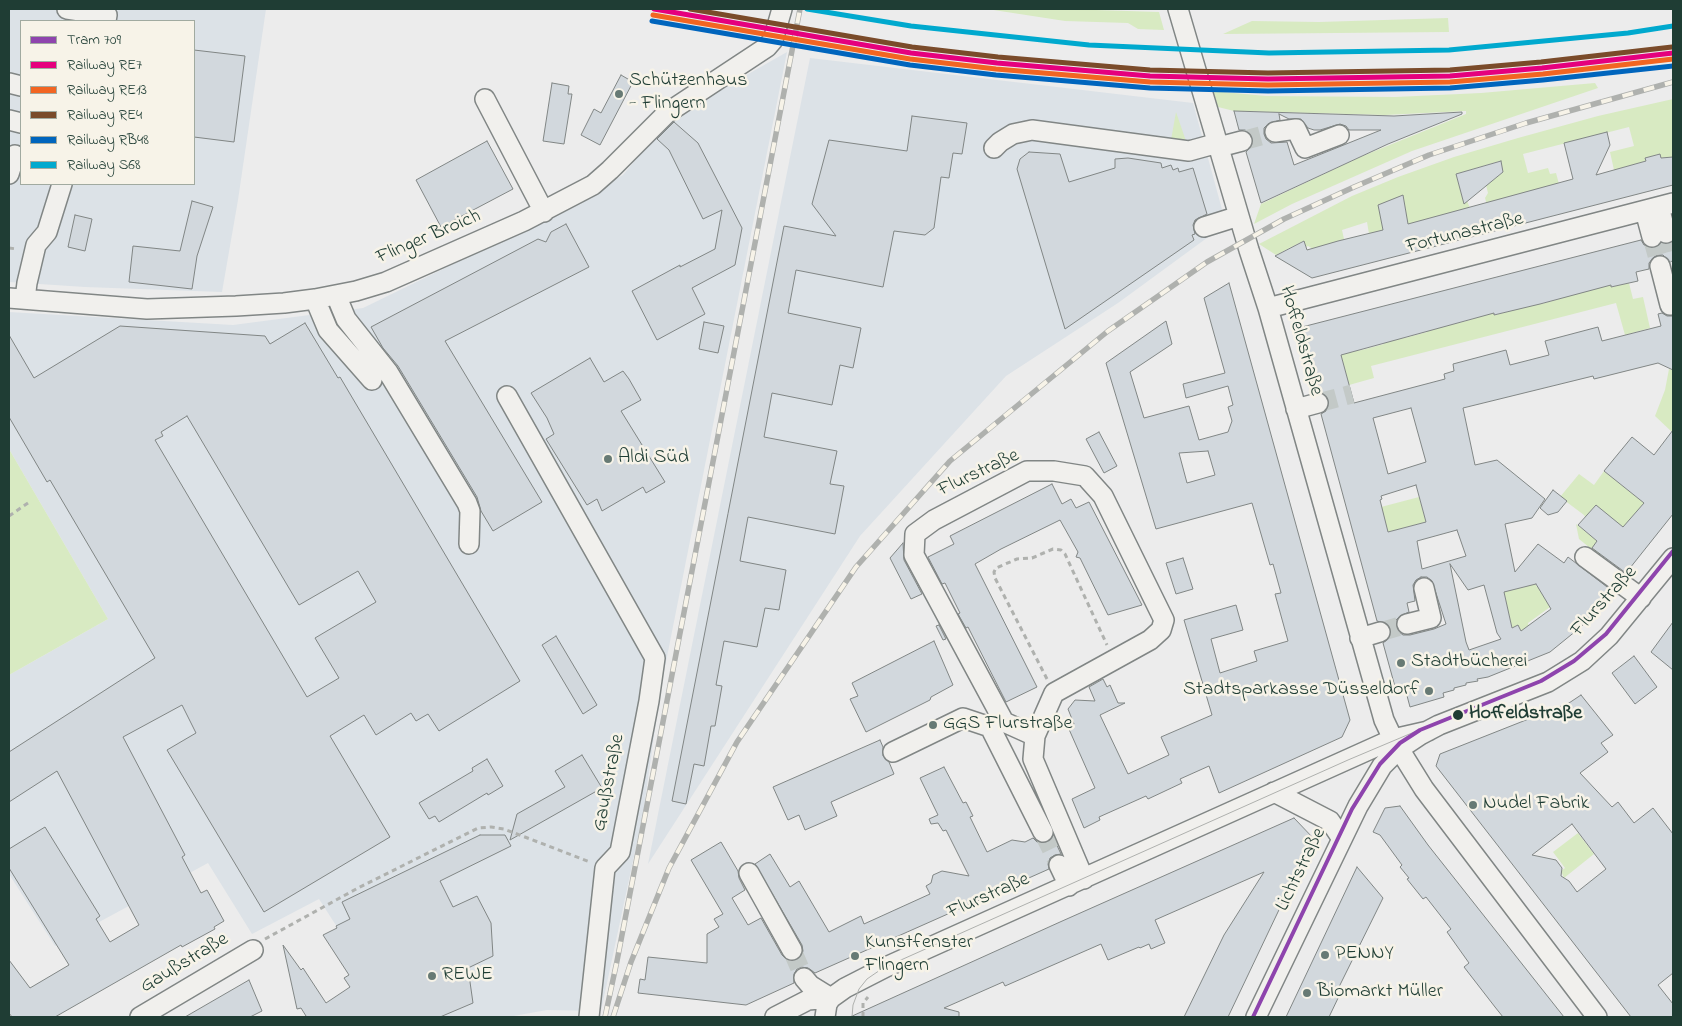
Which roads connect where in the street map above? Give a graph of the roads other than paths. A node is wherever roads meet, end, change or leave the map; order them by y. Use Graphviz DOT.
graph roads {
  1 [pos="782,9"];
  2 [pos="1178,9"];
  3 [pos="72,13"];
  4 [pos="106,20"];
  5 [pos="485,99"];
  6 [pos="1274,132"];
  7 [pos="1339,135"];
  8 [pos="1242,141"];
  9 [pos="1218,145"];
  10 [pos="994,148"];
  11 [pos="15,155"];
  12 [pos="9,174"];
  13 [pos="62,185"];
  14 [pos="1659,207"];
  15 [pos="544,212"];
  16 [pos="1240,216"];
  17 [pos="1204,227"];
  18 [pos="1659,235"];
  19 [pos="1660,266"];
  20 [pos="336,295"];
  21 [pos="17,299"];
  22 [pos="315,299"];
  23 [pos="1673,304"];
  24 [pos="1268,308"];
  25 [pos="372,380"];
  26 [pos="507,396"];
  27 [pos="1318,403"];
  28 [pos="1296,409"];
  29 [pos="469,544"];
  30 [pos="1585,557"];
  31 [pos="1673,558"];
  32 [pos="1424,588"];
  33 [pos="1641,598"];
  34 [pos="1407,624"];
  35 [pos="1380,632"];
  36 [pos="1360,638"];
  37 [pos="1035,736"];
  38 [pos="1396,744"];
  39 [pos="893,752"];
  40 [pos="1274,792"];
  41 [pos="1043,832"];
  42 [pos="1342,839"];
  43 [pos="1059,864"];
  44 [pos="749,873"];
  45 [pos="1077,882"];
  46 [pos="253,950"];
  47 [pos="792,950"];
  48 [pos="804,978"];
  49 [pos="832,998"];
  50 [pos="140,1017"];
  51 [pos="589,1017"];
  52 [pos="775,1017"];
  53 [pos="825,1017"];
  54 [pos="1256,1017"];
  55 [pos="1597,1017"];
  1 -- 15 [label="street, Flinger Broich"];
  2 -- 9 [label="street, Hoffeldstraße"];
  3 -- 4 [label="street"];
  5 -- 15 [label="street"];
  6 -- 7 [label="street"];
  8 -- 9 [label="street"];
  9 -- 10 [label="street"];
  9 -- 16 [label="street, Hoffeldstraße"];
  11 -- 12 [label="street"];
  13 -- 21 [label="street"];
  14 -- 18 [label="street"];
  14 -- 24 [label="street, Fortunastraße"];
  15 -- 20 [label="street, Flinger Broich"];
  16 -- 17 [label="street"];
  16 -- 24 [label="street, Hoffeldstraße"];
  19 -- 23 [label="street"];
  20 -- 22 [label="street, Flinger Broich"];
  20 -- 29 [label="street"];
  21 -- 22 [label="street, Flinger Broich"];
  22 -- 25 [label="street"];
  24 -- 28 [label="street, Hoffeldstraße"];
  26 -- 51 [label="street, Gaußstraße"];
  27 -- 28 [label="street"];
  28 -- 36 [label="street, Hoffeldstraße"];
  30 -- 33 [label="street"];
  31 -- 33 [label="street, Flurstraße"];
  32 -- 34 [label="street"];
  33 -- 38 [label="street, Flurstraße"];
  35 -- 36 [label="street"];
  36 -- 38 [label="street, Hoffeldstraße"];
  37 -- 37 [label="street, Flurstraße"];
  37 -- 45 [label="street"];
  38 -- 40 [label="street, Flurstraße"];
  38 -- 42 [label="street, Lichtstraße"];
  38 -- 55 [label="street, Hoffeldstraße"];
  39 -- 41 [label="street"];
  40 -- 42 [label="street"];
  40 -- 45 [label="street, Flurstraße"];
  42 -- 54 [label="street, Lichtstraße"];
  43 -- 45 [label="street"];
  44 -- 47 [label="street"];
  45 -- 49 [label="street, Flurstraße"];
  46 -- 50 [label="street, Gaußstraße"];
  48 -- 49 [label="street"];
  49 -- 52 [label="street, Flurstraße"];
  49 -- 53 [label="street"];
}
